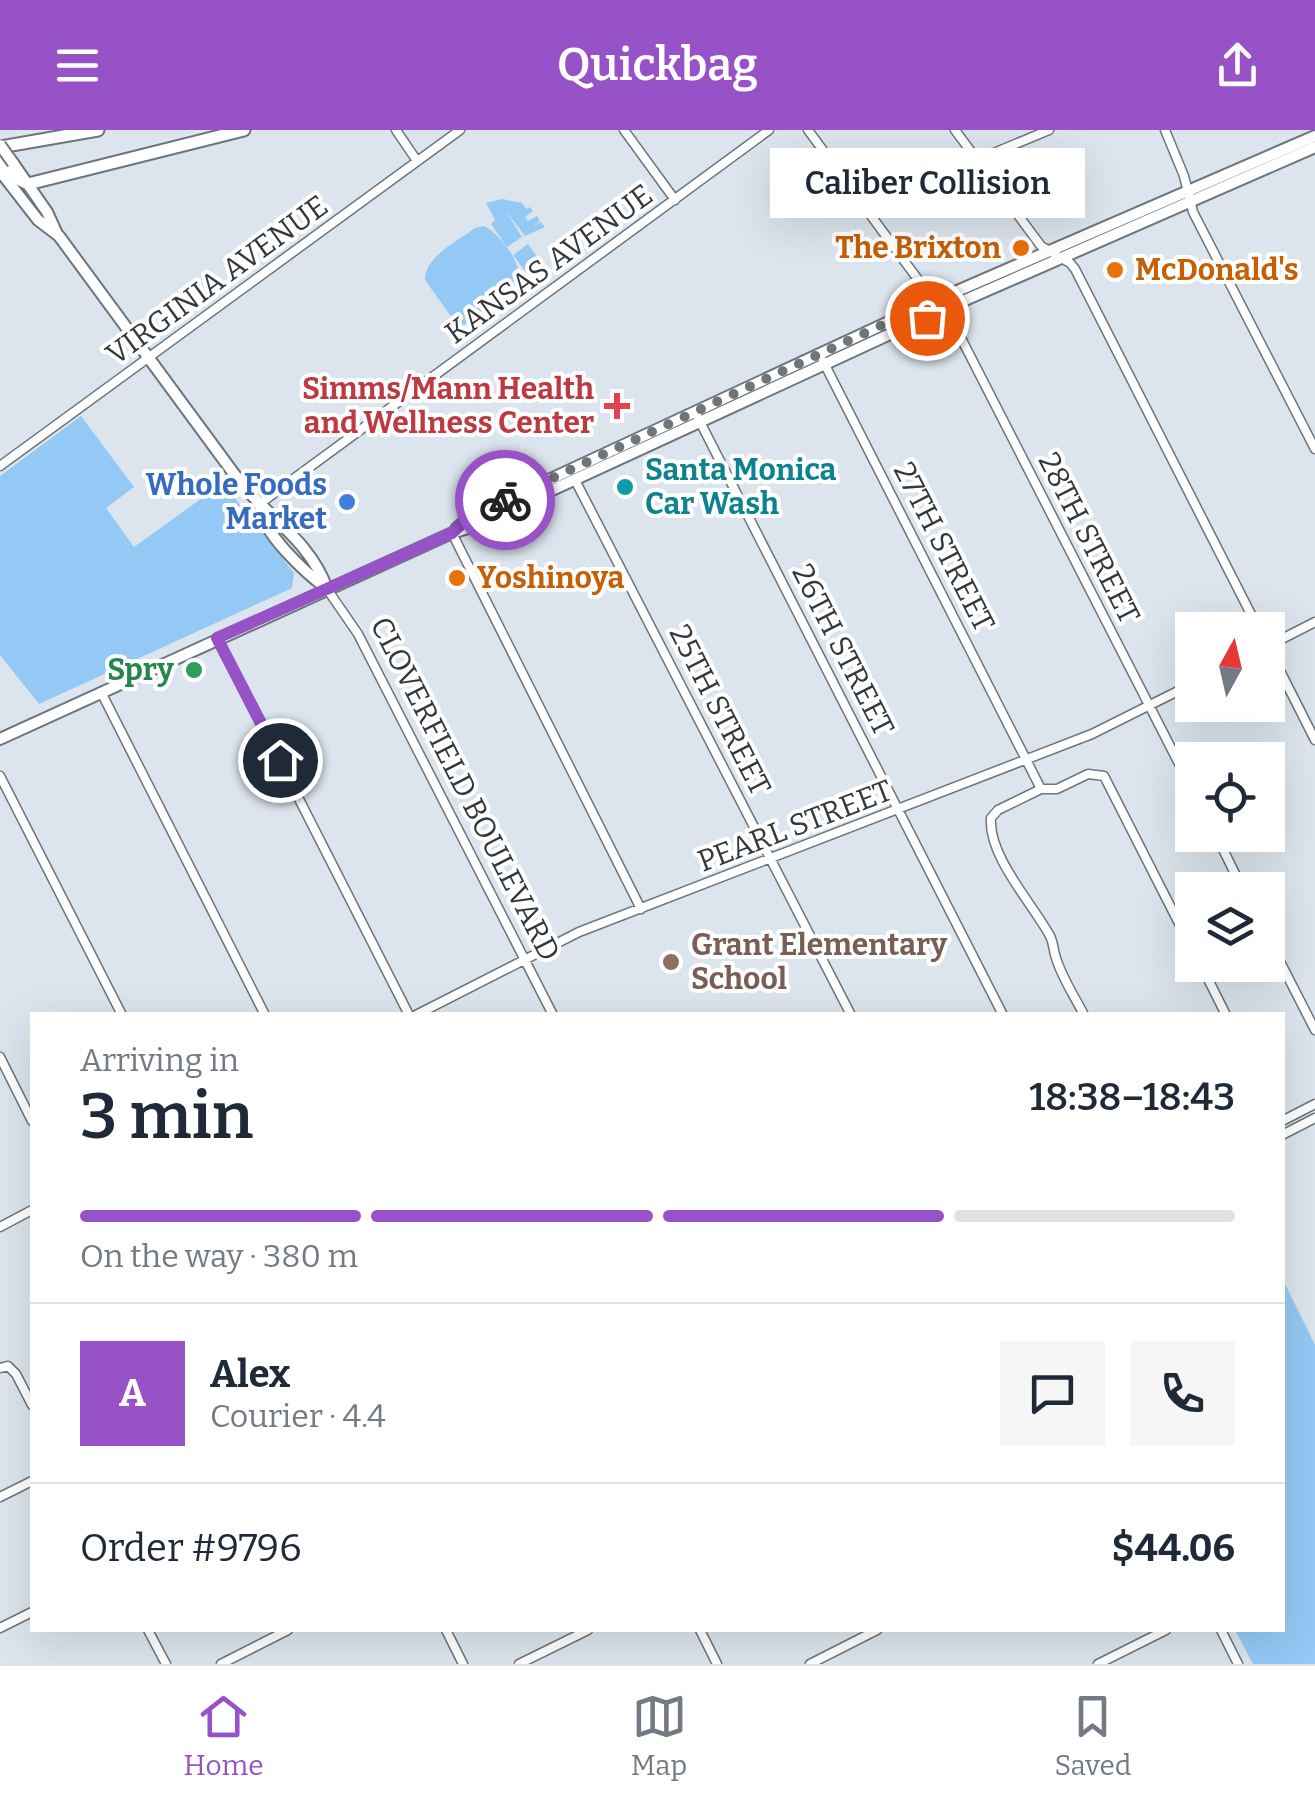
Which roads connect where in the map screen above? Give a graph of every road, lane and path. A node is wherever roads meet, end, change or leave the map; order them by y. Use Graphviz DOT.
graph roads {
  1 [pos="98,130"];
  2 [pos="244,130"];
  3 [pos="396,130"];
  4 [pos="460,130"];
  5 [pos="624,130"];
  6 [pos="770,130"];
  7 [pos="808,130"];
  8 [pos="955,130"];
  9 [pos="1049,130"];
  10 [pos="1165,130"];
  11 [pos="0,146"];
  12 [pos="1311,146"];
  13 [pos="978,160"];
  14 [pos="417,162"];
  15 [pos="4,165"];
  16 [pos="28,184"];
  17 [pos="6,187"];
  18 [pos="1190,195"];
  19 [pos="674,200"];
  20 [pos="58,235"];
  21 [pos="1048,251"];
  22 [pos="1060,258"];
  23 [pos="937,306"];
  24 [pos="150,358"];
  25 [pos="823,361"];
  26 [pos="698,417"];
  27 [pos="1315,449"];
  28 [pos="0,466"];
  29 [pos="570,476"];
  30 [pos="260,506"];
  31 [pos="452,533"];
  32 [pos="327,589"];
  33 [pos="1250,612"];
  34 [pos="1315,622"];
  35 [pos="1285,637"];
  36 [pos="217,638"];
  37 [pos="1285,680"];
  38 [pos="101,692"];
  39 [pos="1175,692"];
  40 [pos="1150,705"];
  41 [pos="2,735"];
  42 [pos="1315,740"];
  43 [pos="1175,755"];
  44 [pos="1027,760"];
  45 [pos="0,776"];
  46 [pos="1042,789"];
  47 [pos="898,810"];
  48 [pos="771,860"];
  49 [pos="642,909"];
  50 [pos="1175,916"];
  51 [pos="525,960"];
  52 [pos="1285,971"];
  53 [pos="1210,982"];
  54 [pos="120,1012"];
  55 [pos="263,1012"];
  56 [pos="410,1012"];
  57 [pos="418,1012"];
  58 [pos="552,1012"];
  59 [pos="848,1012"];
  60 [pos="1001,1012"];
  61 [pos="1082,1012"];
  62 [pos="1224,1012"];
  63 [pos="1315,1030"];
  64 [pos="0,1057"];
  65 [pos="1315,1104"];
  66 [pos="30,1117"];
  67 [pos="1315,1118"];
  68 [pos="1285,1119"];
  69 [pos="1285,1133"];
  70 [pos="30,1211"];
  71 [pos="0,1226"];
  72 [pos="4,1367"];
  73 [pos="30,1403"];
  74 [pos="30,1482"];
  75 [pos="0,1498"];
  76 [pos="30,1613"];
  77 [pos="0,1628"];
  78 [pos="149,1632"];
  79 [pos="284,1632"];
  80 [pos="447,1632"];
  81 [pos="584,1632"];
  82 [pos="701,1632"];
  83 [pos="873,1632"];
  84 [pos="1163,1632"];
  85 [pos="1222,1632"];
  86 [pos="233,1661"];
  87 [pos="1114,1661"];
  88 [pos="166,1664"];
  89 [pos="221,1664"];
  90 [pos="463,1664"];
  91 [pos="520,1664"];
  92 [pos="717,1664"];
  93 [pos="810,1664"];
  94 [pos="1098,1664"];
  95 [pos="1238,1664"];
  1 -- 11 [label="highway"];
  2 -- 16 [label="highway"];
  3 -- 14 [label="street"];
  4 -- 14 [label="street, VIRGINIA AVENUE"];
  5 -- 19 [label="street"];
  6 -- 19 [label="street, KANSAS AVENUE"];
  7 -- 23 [label="street, 28TH STREET"];
  8 -- 13 [label="street"];
  9 -- 13 [label="street"];
  10 -- 18 [label="street"];
  11 -- 15 [label="main road, CLOVERFIELD BOULEVARD, bridge"];
  12 -- 18 [label="main road"];
  13 -- 21 [label="street"];
  14 -- 24 [label="street, VIRGINIA AVENUE"];
  15 -- 16 [label="highway"];
  15 -- 17 [label="main road, CLOVERFIELD BOULEVARD"];
  16 -- 20 [label="main road, CLOVERFIELD BOULEVARD"];
  17 -- 20 [label="main road, CLOVERFIELD BOULEVARD"];
  18 -- 21 [label="main road"];
  18 -- 22 [label="main road"];
  18 -- 27 [label="street"];
  19 -- 30 [label="street, KANSAS AVENUE"];
  20 -- 24 [label="main road, CLOVERFIELD BOULEVARD"];
  21 -- 22 [label="street"];
  21 -- 23 [label="main road"];
  22 -- 23 [label="main road"];
  22 -- 33 [label="street"];
  23 -- 25 [label="main road"];
  23 -- 40 [label="street, 28TH STREET"];
  24 -- 28 [label="street, VIRGINIA AVENUE"];
  24 -- 30 [label="main road, CLOVERFIELD BOULEVARD"];
  25 -- 26 [label="main road"];
  25 -- 44 [label="street, 27TH STREET"];
  26 -- 29 [label="main road"];
  26 -- 47 [label="street, 26TH STREET"];
  29 -- 31 [label="main road"];
  29 -- 48 [label="street, 25TH STREET"];
  30 -- 32 [label="main road, CLOVERFIELD BOULEVARD"];
  31 -- 32 [label="main road"];
  31 -- 49 [label="street"];
  32 -- 36 [label="main road"];
  32 -- 51 [label="street, CLOVERFIELD BOULEVARD"];
  34 -- 35 [label="street"];
  36 -- 38 [label="main road"];
  36 -- 56 [label="street"];
  37 -- 42 [label="street"];
  38 -- 41 [label="main road"];
  38 -- 55 [label="street"];
  39 -- 40 [label="street, PEARL STREET"];
  40 -- 43 [label="street, 28TH STREET"];
  40 -- 44 [label="street, PEARL STREET"];
  44 -- 46 [label="street, 27TH STREET"];
  44 -- 47 [label="street, PEARL STREET"];
  45 -- 54 [label="street"];
  46 -- 50 [label="street"];
  46 -- 61 [label="street"];
  47 -- 48 [label="street, PEARL STREET"];
  47 -- 60 [label="street, 26TH STREET"];
  48 -- 49 [label="street, PEARL STREET"];
  48 -- 59 [label="street, 25TH STREET"];
  49 -- 51 [label="street, PEARL STREET"];
  51 -- 57 [label="street, PEARL STREET"];
  51 -- 58 [label="street, CLOVERFIELD BOULEVARD"];
  52 -- 63 [label="street"];
  53 -- 62 [label="street"];
  64 -- 66 [label="street"];
  65 -- 68 [label="street"];
  67 -- 69 [label="street"];
  70 -- 71 [label="street"];
  72 -- 73 [label="street"];
  74 -- 75 [label="street"];
  76 -- 77 [label="street"];
  78 -- 88 [label="street"];
  79 -- 86 [label="street"];
  80 -- 90 [label="street"];
  81 -- 91 [label="street"];
  82 -- 92 [label="street"];
  83 -- 93 [label="street"];
  84 -- 87 [label="street"];
  85 -- 95 [label="street"];
  86 -- 89 [label="street"];
  87 -- 94 [label="street"];
}
